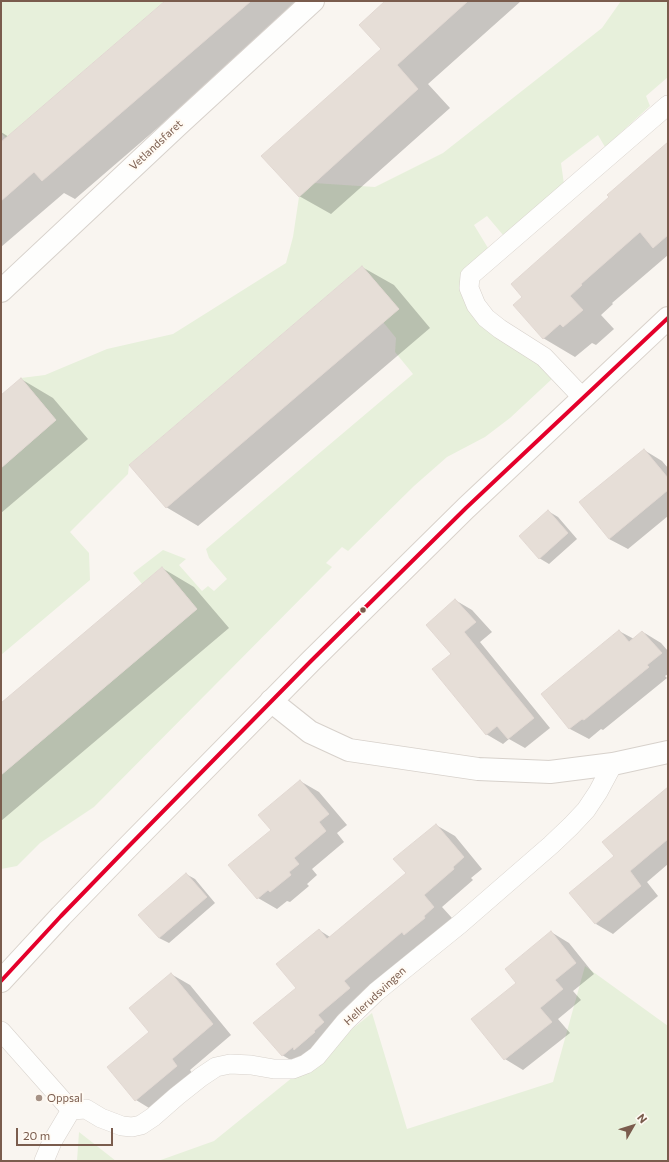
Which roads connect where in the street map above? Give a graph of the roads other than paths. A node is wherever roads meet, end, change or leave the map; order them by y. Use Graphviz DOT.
graph roads {
  1 [pos="313,1"];
  2 [pos="668,105"];
  3 [pos="1,291"];
  4 [pos="668,318"];
  5 [pos="582,397"];
  6 [pos="271,702"];
  7 [pos="668,752"];
  8 [pos="613,764"];
  9 [pos="1,981"];
  10 [pos="1,1031"];
  11 [pos="71,1110"];
  12 [pos="44,1161"];
  1 -- 3 [label="main road, Vetlandsfaret"];
  2 -- 5 [label="lane"];
  4 -- 5 [label="main road"];
  5 -- 6 [label="main road"];
  6 -- 8 [label="main road"];
  6 -- 9 [label="main road"];
  7 -- 8 [label="main road"];
  8 -- 11 [label="lane, Hellerudsvingen"];
  10 -- 11 [label="lane"];
  11 -- 12 [label="lane"];
}
